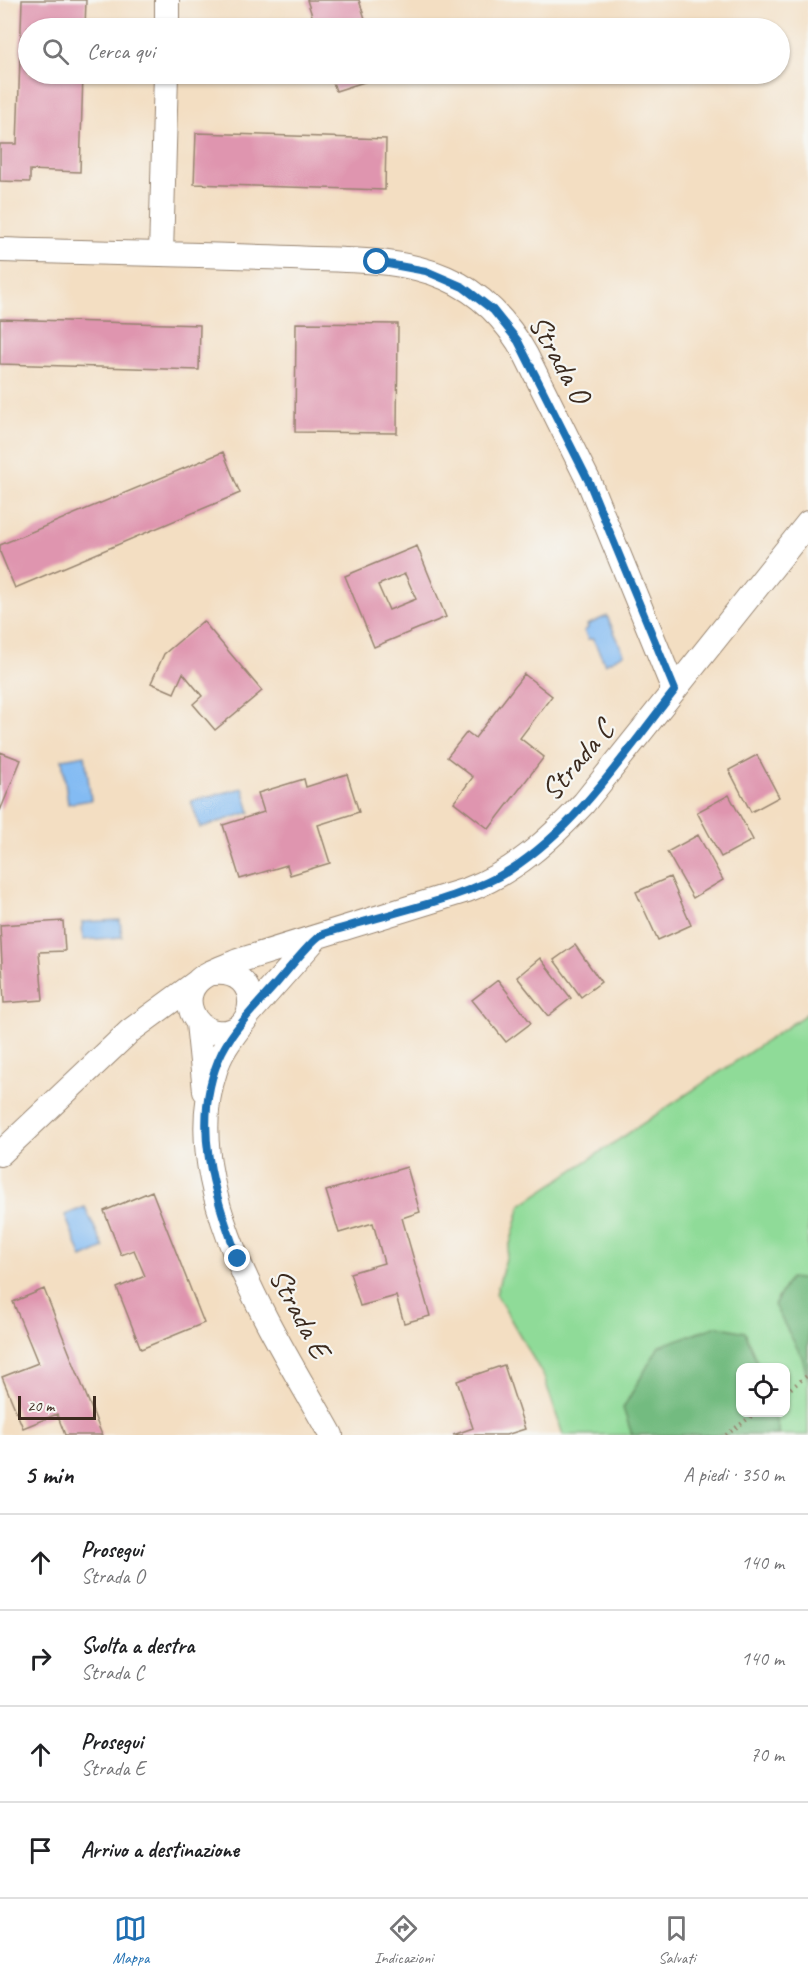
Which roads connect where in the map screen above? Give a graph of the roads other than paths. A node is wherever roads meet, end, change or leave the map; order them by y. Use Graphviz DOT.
graph roads {
  1 [pos="167,0"];
  2 [pos="167,18"];
  3 [pos="166,84"];
  4 [pos="0,250"];
  5 [pos="161,254"];
  6 [pos="808,523"];
  7 [pos="675,690"];
  8 [pos="319,936"];
  9 [pos="205,977"];
  10 [pos="195,1019"];
  11 [pos="245,1019"];
  12 [pos="140,1022"];
  13 [pos="207,1111"];
  14 [pos="0,1154"];
  15 [pos="330,1435"];
  1 -- 2 [label="street"];
  3 -- 5 [label="street"];
  4 -- 5 [label="street, Strada O"];
  5 -- 7 [label="street, Strada O"];
  6 -- 7 [label="street, Strada C"];
  7 -- 8 [label="street, Strada C"];
  8 -- 9 [label="street, Strada C"];
  8 -- 11 [label="street"];
  9 -- 10 [label="street"];
  9 -- 11 [label="street"];
  9 -- 12 [label="street, Strada C"];
  10 -- 11 [label="street"];
  10 -- 12 [label="street"];
  10 -- 13 [label="street, Strada E"];
  11 -- 13 [label="street, Strada E"];
  12 -- 14 [label="street, Strada C"];
  13 -- 15 [label="street, Strada E"];
}
